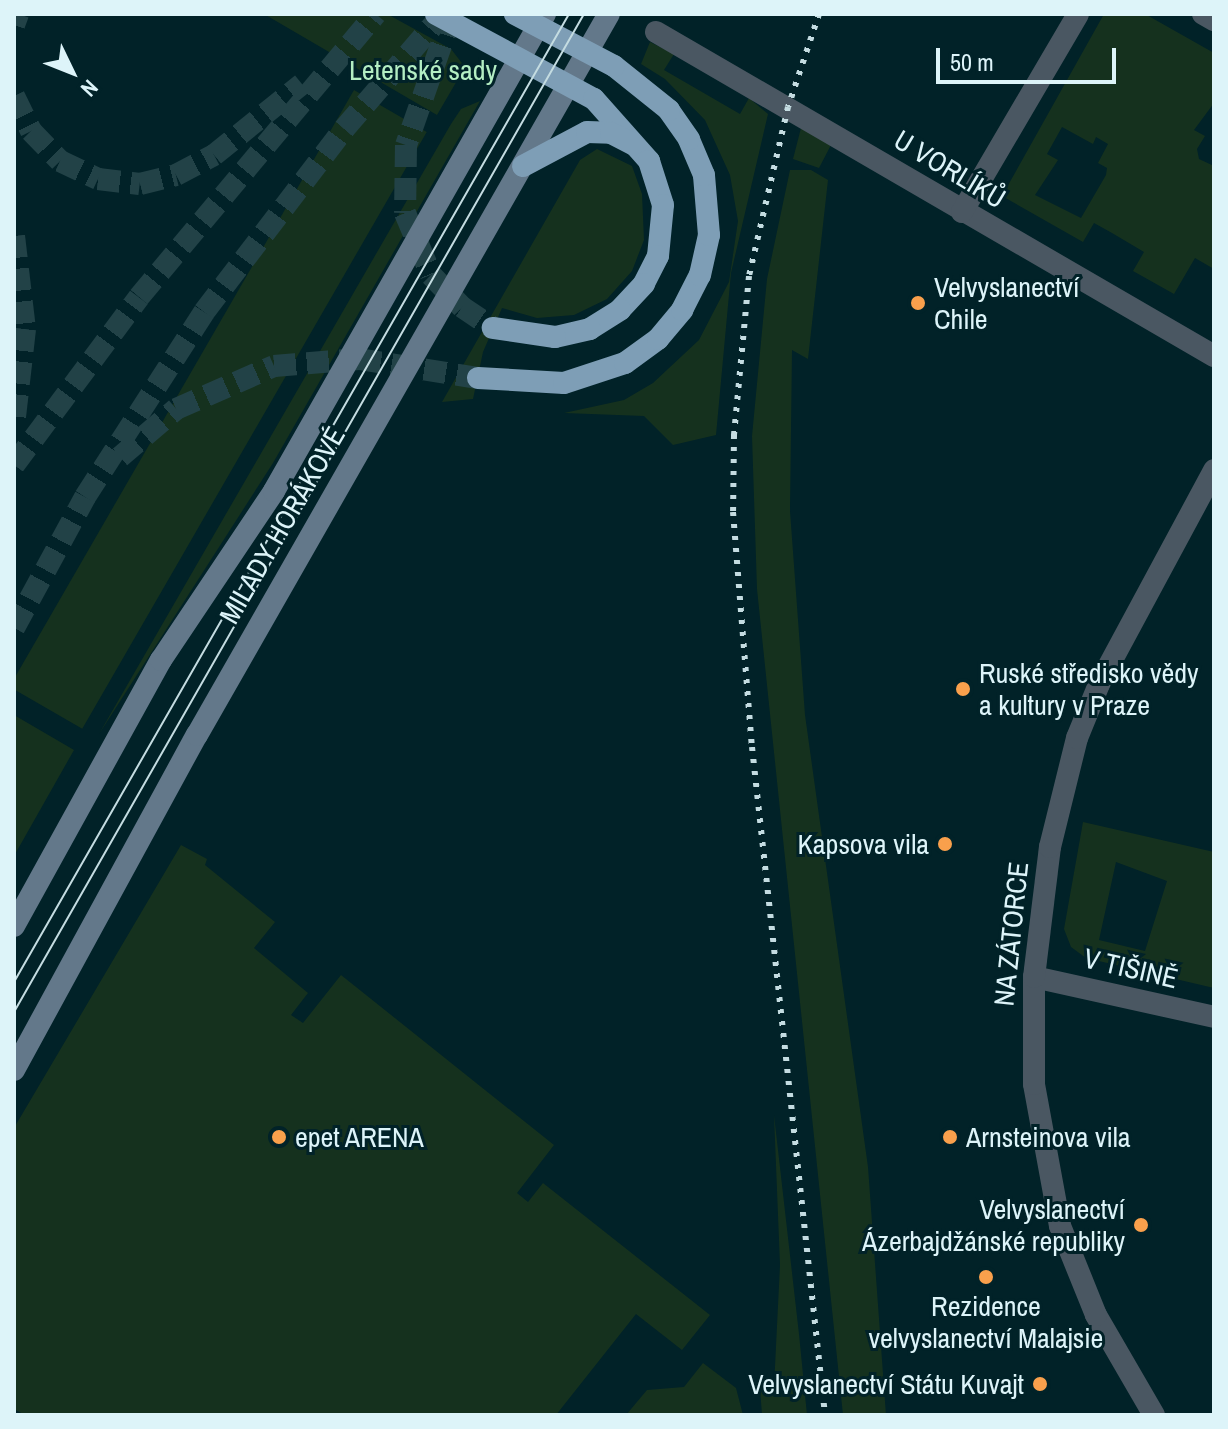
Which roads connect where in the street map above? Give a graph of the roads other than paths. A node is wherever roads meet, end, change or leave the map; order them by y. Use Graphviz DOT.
graph roads {
  1 [pos="436,14"];
  2 [pos="515,14"];
  3 [pos="609,14"];
  4 [pos="1078,14"];
  5 [pos="1203,14"];
  6 [pos="541,20"];
  7 [pos="1214,20"];
  8 [pos="656,32"];
  9 [pos="588,51"];
  10 [pos="520,58"];
  11 [pos="570,83"];
  12 [pos="640,150"];
  13 [pos="523,166"];
  14 [pos="962,212"];
  15 [pos="493,328"];
  16 [pos="1214,356"];
  17 [pos="478,378"];
  18 [pos="1214,470"];
  19 [pos="14,926"];
  20 [pos="1034,977"];
  21 [pos="1214,1017"];
  22 [pos="14,1070"];
  23 [pos="1154,1415"];
  1 -- 10 [label="highway"];
  2 -- 6 [label="highway"];
  3 -- 9 [label="main road, MILADY HORÁKOVÉ"];
  4 -- 14 [label="street"];
  5 -- 7 [label="street"];
  6 -- 9 [label="highway"];
  6 -- 10 [label="main road, MILADY HORÁKOVÉ"];
  8 -- 14 [label="street, U VORLÍKŮ"];
  9 -- 11 [label="main road, MILADY HORÁKOVÉ"];
  9 -- 17 [label="highway"];
  10 -- 11 [label="highway"];
  10 -- 19 [label="main road, MILADY HORÁKOVÉ"];
  11 -- 12 [label="highway"];
  11 -- 13 [label="main road, MILADY HORÁKOVÉ"];
  12 -- 13 [label="highway"];
  12 -- 15 [label="highway"];
  13 -- 22 [label="main road, MILADY HORÁKOVÉ"];
  14 -- 16 [label="street, U VORLÍKŮ"];
  18 -- 20 [label="street, NA ZÁTORCE"];
  20 -- 21 [label="street, V TIŠINĚ"];
  20 -- 23 [label="street, NA ZÁTORCE"];
}
